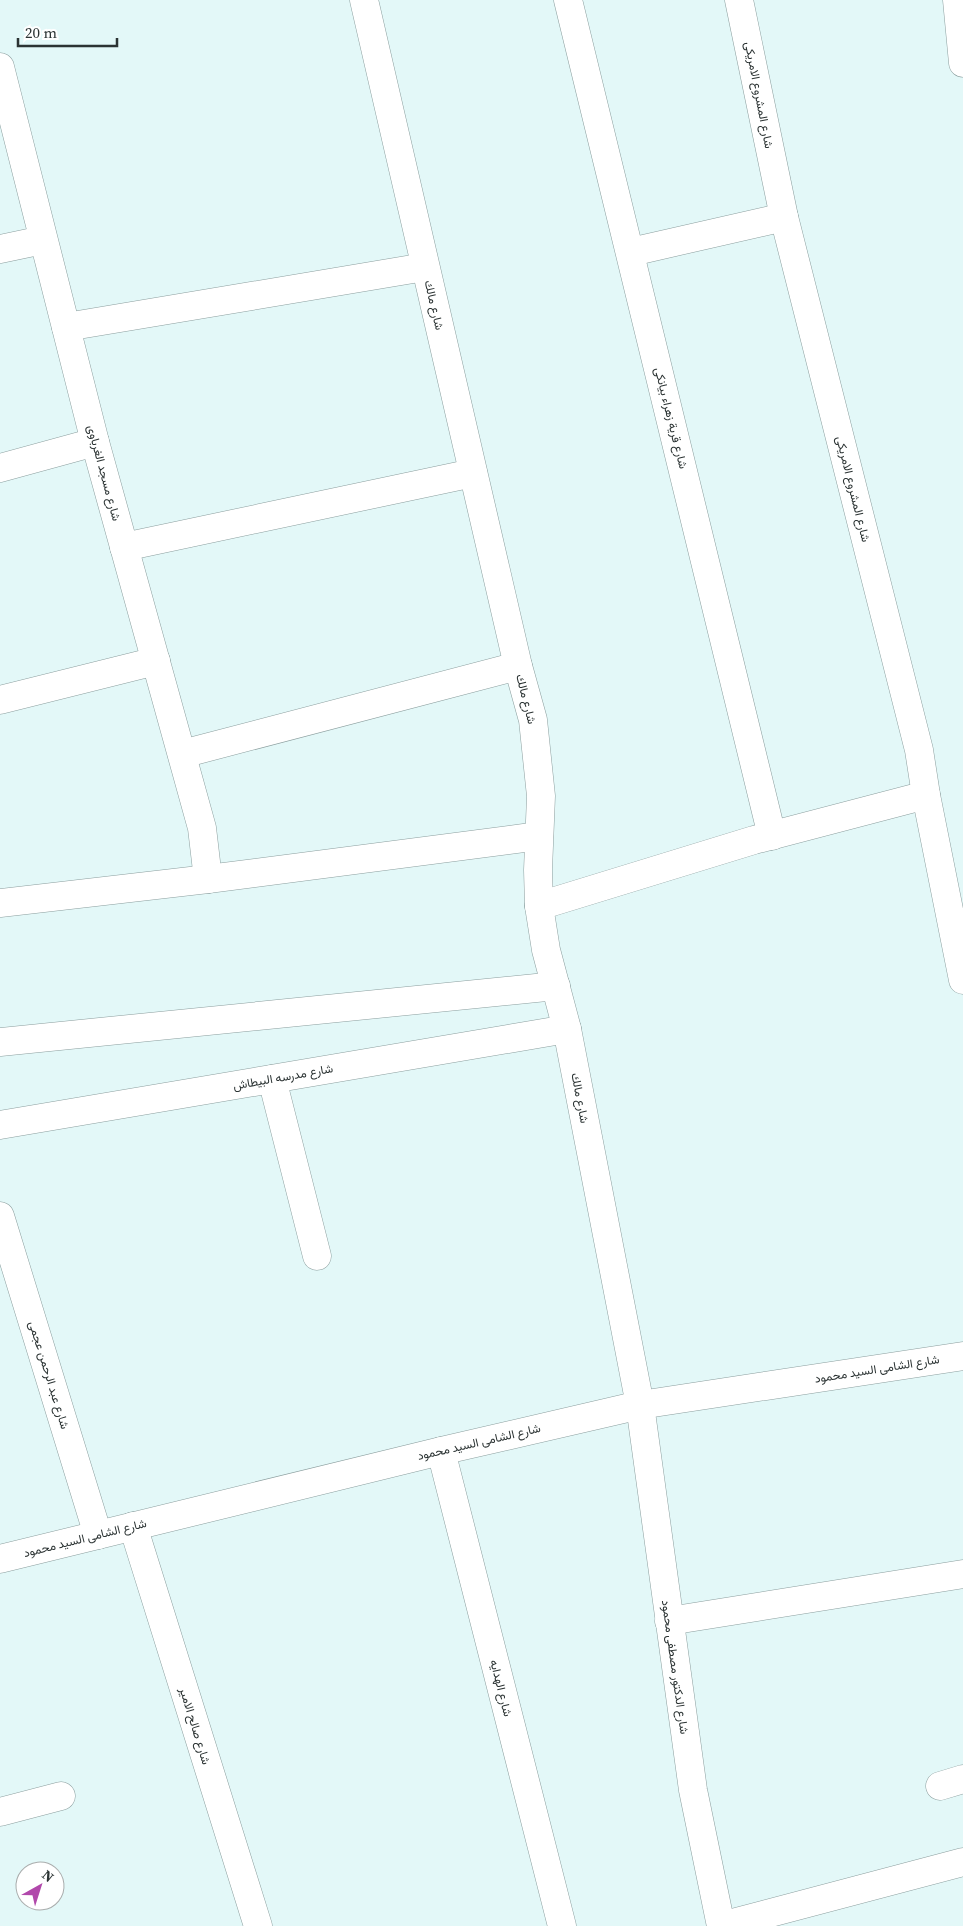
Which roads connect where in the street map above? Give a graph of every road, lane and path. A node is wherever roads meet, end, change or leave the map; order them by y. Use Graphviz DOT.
graph roads {
  1 [pos="364,0"];
  2 [pos="568,0"];
  3 [pos="739,0"];
  4 [pos="957,0"];
  5 [pos="963,63"];
  6 [pos="0,67"];
  7 [pos="784,217"];
  8 [pos="43,240"];
  9 [pos="0,249"];
  10 [pos="630,252"];
  11 [pos="425,267"];
  12 [pos="66,328"];
  13 [pos="95,442"];
  14 [pos="0,468"];
  15 [pos="473,473"];
  16 [pos="124,547"];
  17 [pos="156,660"];
  18 [pos="518,666"];
  19 [pos="0,700"];
  20 [pos="182,754"];
  21 [pos="926,796"];
  22 [pos="539,836"];
  23 [pos="772,836"];
  24 [pos="208,879"];
  25 [pos="0,903"];
  26 [pos="539,906"];
  27 [pos="963,980"];
  28 [pos="556,986"];
  29 [pos="567,1029"];
  30 [pos="0,1042"];
  31 [pos="272,1079"];
  32 [pos="0,1125"];
  33 [pos="0,1216"];
  34 [pos="317,1256"];
  35 [pos="963,1356"];
  36 [pos="640,1405"];
  37 [pos="441,1451"];
  38 [pos="133,1526"];
  39 [pos="98,1535"];
  40 [pos="0,1559"];
  41 [pos="963,1574"];
  42 [pos="669,1621"];
  43 [pos="61,1796"];
  44 [pos="0,1812"];
  45 [pos="963,1862"];
  46 [pos="258,1926"];
  47 [pos="562,1926"];
  48 [pos="721,1926"];
  1 -- 11 [label="street, شارع مالك"];
  2 -- 10 [label="street, شارع قرية زهراء بيانكى"];
  3 -- 7 [label="street, شارع المشروع الامريكى"];
  4 -- 5 [label="street"];
  6 -- 8 [label="street, شارع مسجد الغرباوى"];
  7 -- 10 [label="street"];
  7 -- 21 [label="street, شارع المشروع الامريكى"];
  8 -- 9 [label="street"];
  8 -- 12 [label="street, شارع مسجد الغرباوى"];
  10 -- 23 [label="street, شارع قرية زهراء بيانكى"];
  11 -- 12 [label="street"];
  11 -- 15 [label="street, شارع مالك"];
  12 -- 13 [label="street, شارع مسجد الغرباوى"];
  13 -- 14 [label="street"];
  13 -- 16 [label="street, شارع مسجد الغرباوى"];
  15 -- 16 [label="street"];
  15 -- 18 [label="street, شارع مالك"];
  16 -- 17 [label="street, شارع مسجد الغرباوى"];
  17 -- 19 [label="street"];
  17 -- 20 [label="street, شارع مسجد الغرباوى"];
  18 -- 20 [label="street"];
  18 -- 22 [label="street, شارع مالك"];
  20 -- 24 [label="street, شارع مسجد الغرباوى"];
  21 -- 23 [label="street"];
  21 -- 27 [label="street, شارع المشروع الامريكى"];
  22 -- 24 [label="street"];
  22 -- 26 [label="street, شارع مالك"];
  23 -- 26 [label="street"];
  24 -- 25 [label="street"];
  26 -- 28 [label="street, شارع مالك"];
  28 -- 29 [label="street, شارع مالك"];
  28 -- 30 [label="street"];
  29 -- 31 [label="street, شارع مدرسه البيطاش"];
  29 -- 36 [label="street, شارع مالك"];
  31 -- 32 [label="street, شارع مدرسه البيطاش"];
  31 -- 34 [label="street"];
  33 -- 39 [label="street, شارع عبد الرحمن عجمى"];
  35 -- 36 [label="street, شارع الشامى السيد محمود"];
  36 -- 37 [label="street, شارع الشامى السيد محمود"];
  36 -- 42 [label="street, شارع الدكتور مصطفى محمود"];
  37 -- 38 [label="street, شارع الشامى السيد محمود"];
  37 -- 47 [label="street, شارع الهدايه"];
  38 -- 39 [label="street, شارع الشامى السيد محمود"];
  38 -- 46 [label="street, شارع صالح الامير"];
  39 -- 40 [label="street, شارع الشامى السيد محمود"];
  41 -- 42 [label="street"];
  42 -- 48 [label="street, شارع الدكتور مصطفى محمود"];
  43 -- 44 [label="street"];
  45 -- 48 [label="street"];
}
